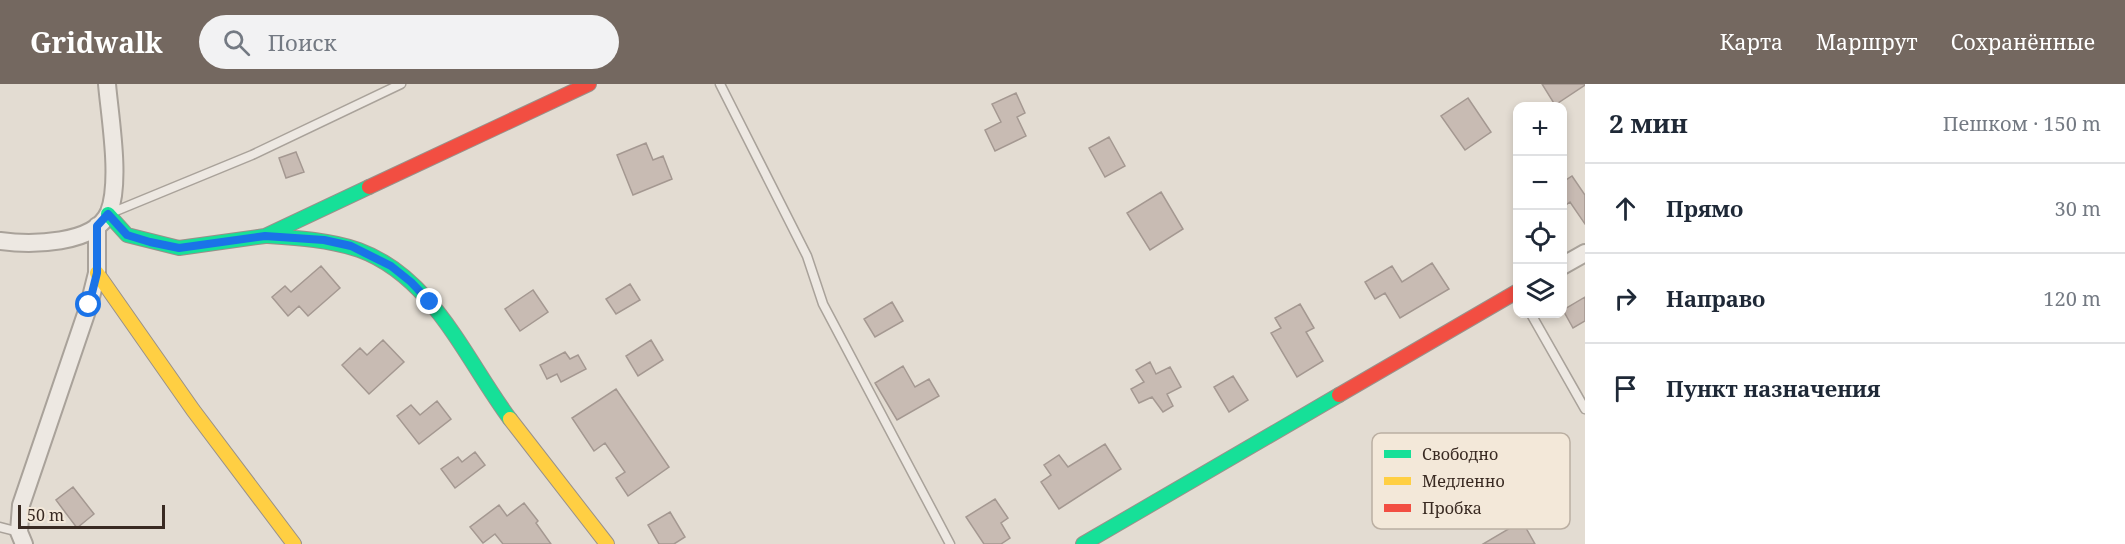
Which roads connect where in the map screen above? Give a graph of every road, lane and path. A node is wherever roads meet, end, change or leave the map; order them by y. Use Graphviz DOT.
graph roads {
  1 [pos="107,84"];
  2 [pos="401,84"];
  3 [pos="589,84"];
  4 [pos="720,84"];
  5 [pos="102,220"];
  6 [pos="265,236"];
  7 [pos="0,241"];
  8 [pos="1585,253"];
  9 [pos="1566,264"];
  10 [pos="97,273"];
  11 [pos="1513,294"];
  12 [pos="1533,318"];
  13 [pos="1585,409"];
  14 [pos="0,527"];
  15 [pos="22,538"];
  16 [pos="294,544"];
  17 [pos="607,544"];
  18 [pos="950,544"];
  19 [pos="1083,544"];
  1 -- 5 [label="street"];
  2 -- 5 [label="lane"];
  3 -- 6 [label="street"];
  4 -- 18 [label="lane"];
  5 -- 6 [label="street"];
  5 -- 7 [label="street"];
  5 -- 10 [label="street"];
  6 -- 17 [label="street"];
  8 -- 9 [label="street"];
  10 -- 15 [label="street"];
  10 -- 16 [label="street"];
  11 -- 19 [label="street"];
  12 -- 13 [label="lane"];
  14 -- 15 [label="lane"];
}
